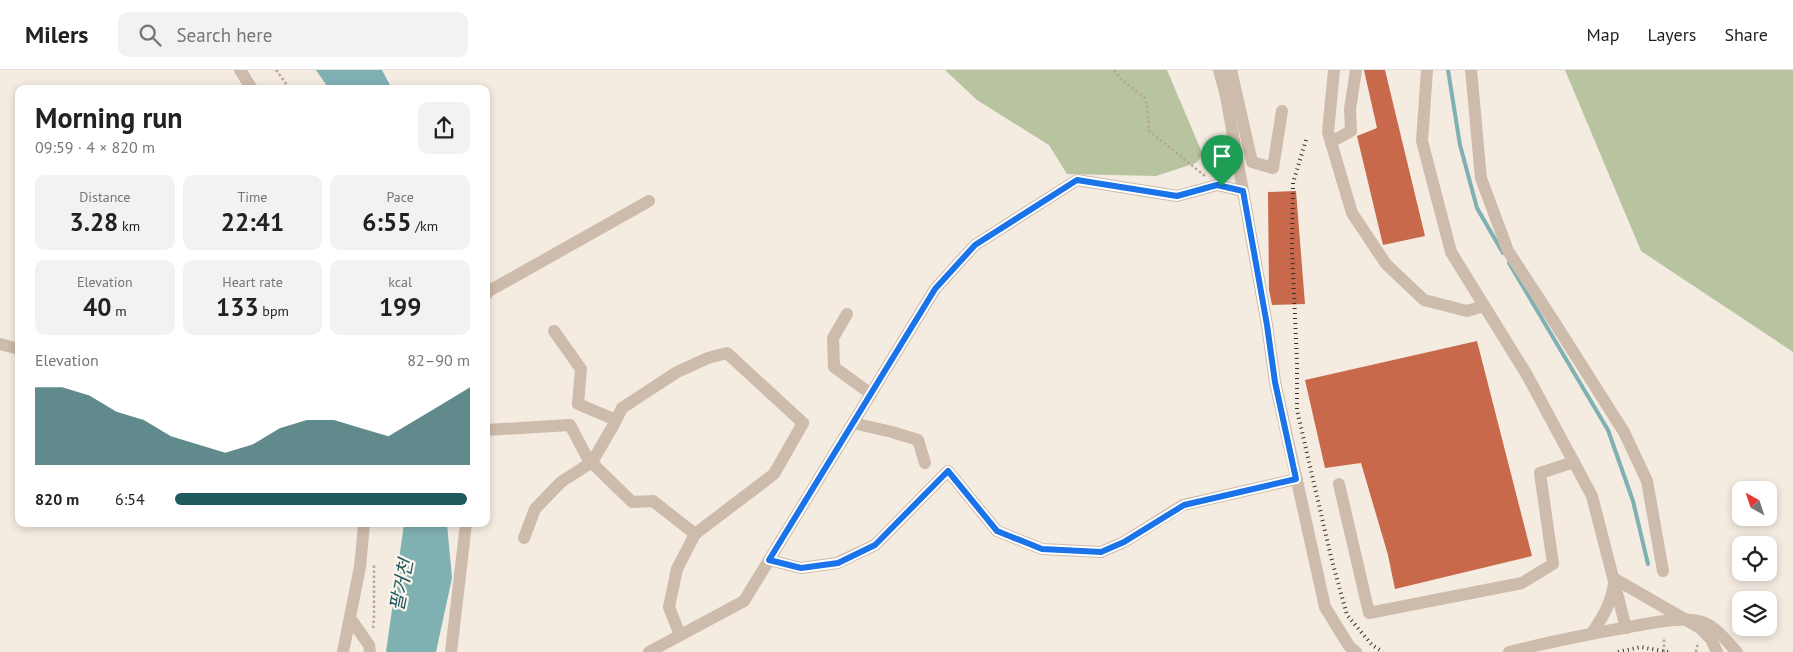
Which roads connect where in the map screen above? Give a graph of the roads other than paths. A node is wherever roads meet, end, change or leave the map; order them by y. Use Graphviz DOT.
graph roads {
  1 [pos="240,70"];
  2 [pos="1219,70"];
  3 [pos="1231,70"];
  4 [pos="1334,70"];
  5 [pos="1356,70"];
  6 [pos="1427,70"];
  7 [pos="1471,70"];
  8 [pos="249,85"];
  9 [pos="1282,111"];
  10 [pos="1331,142"];
  11 [pos="1243,191"];
  12 [pos="649,201"];
  13 [pos="490,290"];
  14 [pos="1484,306"];
  15 [pos="847,314"];
  16 [pos="554,331"];
  17 [pos="0,344"];
  18 [pos="15,348"];
  19 [pos="871,394"];
  20 [pos="616,420"];
  21 [pos="853,423"];
  22 [pos="490,430"];
  23 [pos="592,462"];
  24 [pos="1574,462"];
  25 [pos="925,464"];
  26 [pos="1296,479"];
  27 [pos="1339,484"];
  28 [pos="364,527"];
  29 [pos="466,527"];
  30 [pos="695,534"];
  31 [pos="524,538"];
  32 [pos="769,560"];
  33 [pos="1663,571"];
  34 [pos="1614,579"];
  35 [pos="350,618"];
  36 [pos="1687,621"];
  37 [pos="1626,628"];
  38 [pos="1592,633"];
  39 [pos="680,635"];
  40 [pos="343,652"];
  41 [pos="370,652"];
  42 [pos="452,652"];
  43 [pos="649,652"];
  44 [pos="1356,652"];
  45 [pos="1509,652"];
  46 [pos="1717,652"];
  47 [pos="1737,652"];
  1 -- 8 [label="street"];
  2 -- 11 [label="street"];
  3 -- 9 [label="street"];
  4 -- 10 [label="street"];
  5 -- 10 [label="street"];
  6 -- 14 [label="street"];
  7 -- 33 [label="street"];
  10 -- 14 [label="street"];
  11 -- 19 [label="street"];
  11 -- 26 [label="street"];
  12 -- 13 [label="street"];
  14 -- 24 [label="street"];
  15 -- 19 [label="street"];
  16 -- 20 [label="street"];
  17 -- 18 [label="street"];
  19 -- 21 [label="street"];
  20 -- 23 [label="street"];
  20 -- 30 [label="street"];
  21 -- 25 [label="street"];
  21 -- 32 [label="street"];
  22 -- 23 [label="street"];
  23 -- 30 [label="street"];
  23 -- 31 [label="street"];
  24 -- 27 [label="street"];
  24 -- 34 [label="street"];
  26 -- 32 [label="street"];
  26 -- 44 [label="street"];
  28 -- 35 [label="street"];
  29 -- 42 [label="street"];
  30 -- 39 [label="street"];
  32 -- 39 [label="street"];
  34 -- 36 [label="street"];
  34 -- 37 [label="street"];
  34 -- 38 [label="street"];
  35 -- 40 [label="street"];
  35 -- 41 [label="street"];
  36 -- 37 [label="street"];
  36 -- 46 [label="street"];
  36 -- 47 [label="street"];
  37 -- 38 [label="street"];
  38 -- 45 [label="street"];
  39 -- 43 [label="street"];
}
